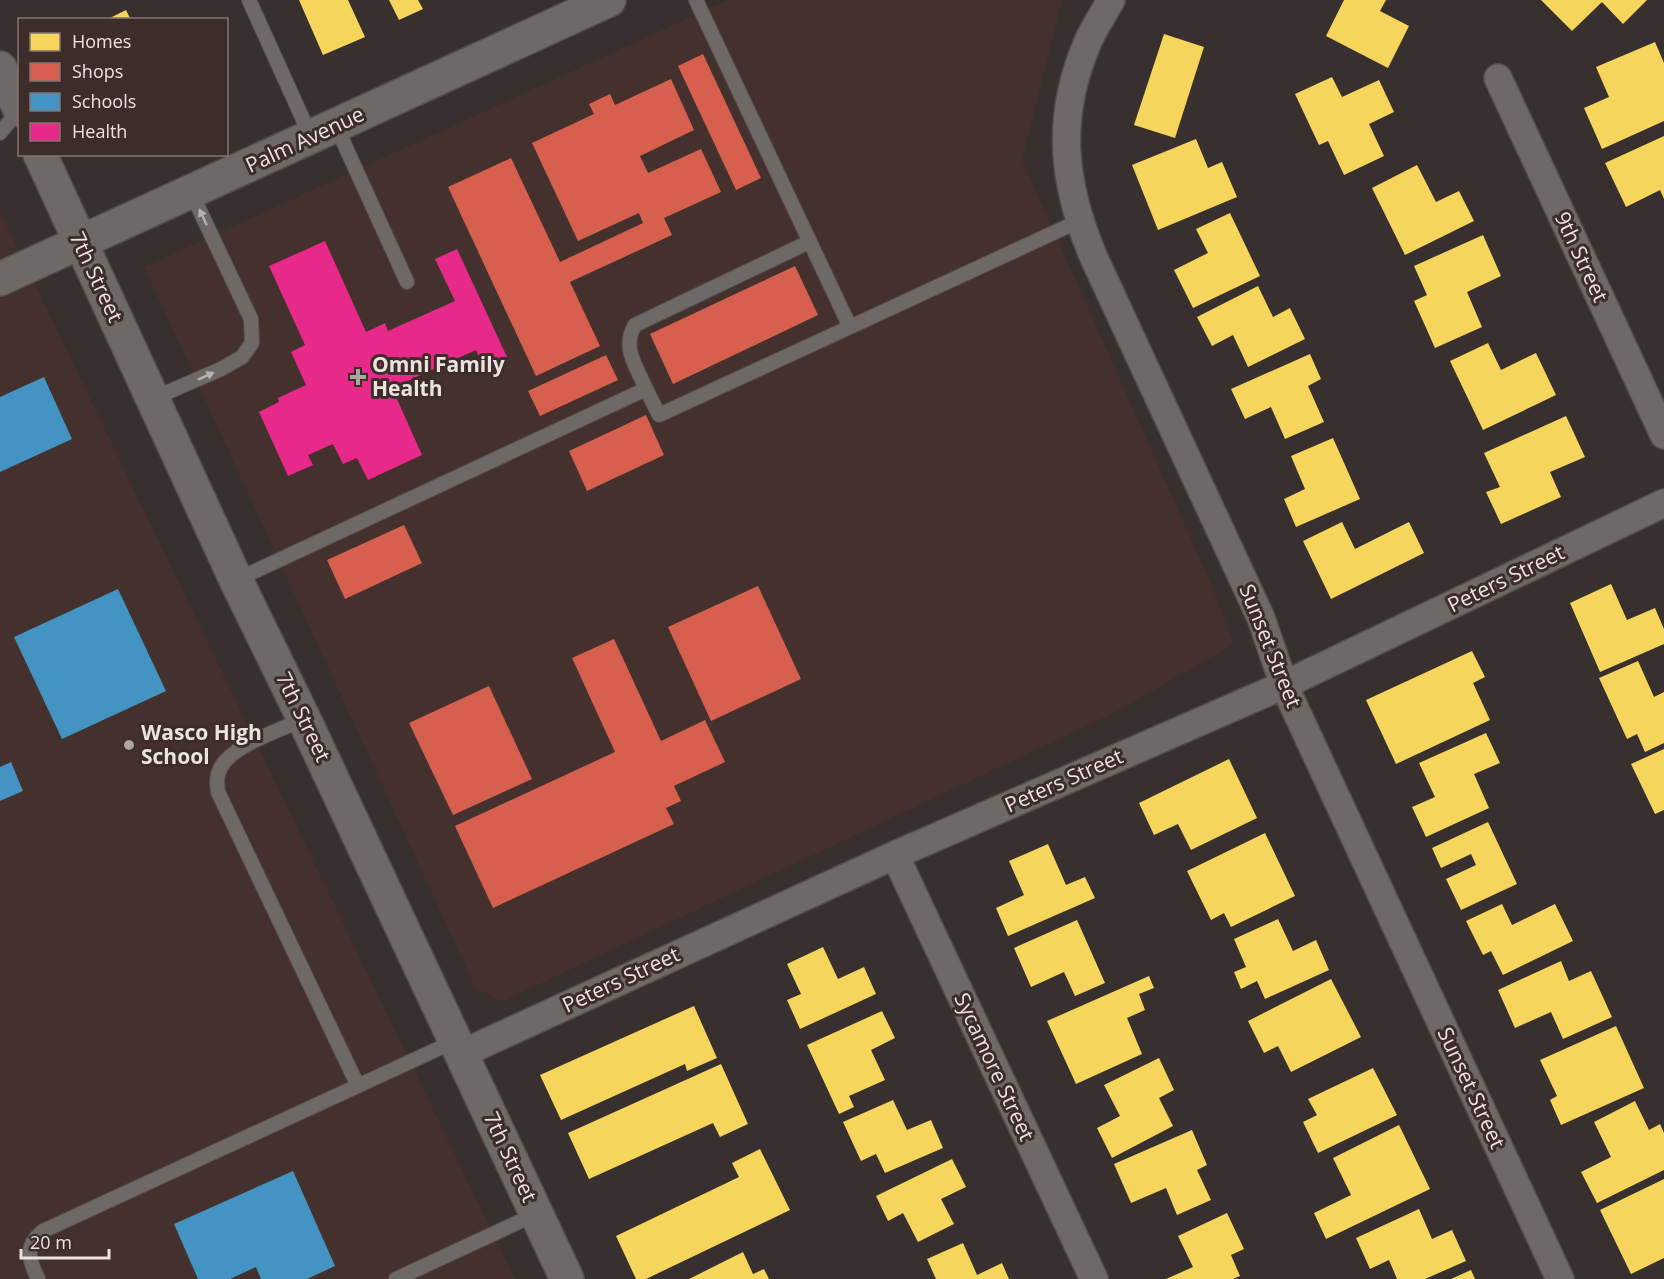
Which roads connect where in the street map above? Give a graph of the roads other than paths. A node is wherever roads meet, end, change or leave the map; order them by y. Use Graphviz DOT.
graph roads {
  1 [pos="249,0"];
  2 [pos="609,0"];
  3 [pos="696,0"];
  4 [pos="1111,0"];
  5 [pos="0,68"];
  6 [pos="1498,78"];
  7 [pos="18,108"];
  8 [pos="18,111"];
  9 [pos="323,131"];
  10 [pos="0,133"];
  11 [pos="41,156"];
  12 [pos="191,192"];
  13 [pos="1080,221"];
  14 [pos="81,242"];
  15 [pos="809,242"];
  16 [pos="0,279"];
  17 [pos="407,282"];
  18 [pos="850,327"];
  19 [pos="646,389"];
  20 [pos="152,399"];
  21 [pos="1664,435"];
  22 [pos="1664,503"];
  23 [pos="236,580"];
  24 [pos="1284,685"];
  25 [pos="304,719"];
  26 [pos="895,855"];
  27 [pos="458,1047"];
  28 [pos="358,1086"];
  29 [pos="536,1214"];
  30 [pos="38,1279"];
  31 [pos="396,1279"];
  32 [pos="567,1279"];
  33 [pos="1094,1279"];
  34 [pos="1560,1279"];
  1 -- 9 [label="lane"];
  2 -- 9 [label="street, Palm Avenue"];
  3 -- 15 [label="lane"];
  4 -- 13 [label="street, Sunset Street"];
  5 -- 7 [label="street"];
  6 -- 21 [label="street, 9th Street"];
  8 -- 10 [label="lane"];
  9 -- 12 [label="street, Palm Avenue"];
  9 -- 17 [label="lane"];
  11 -- 14 [label="street, 7th Street"];
  12 -- 14 [label="street, Palm Avenue"];
  20 -- 12 [label="lane, one-way"];
  13 -- 18 [label="lane"];
  13 -- 24 [label="street, Sunset Street"];
  14 -- 16 [label="street, Palm Avenue"];
  14 -- 20 [label="street, 7th Street"];
  15 -- 18 [label="lane"];
  15 -- 19 [label="lane"];
  18 -- 19 [label="lane"];
  19 -- 23 [label="lane"];
  20 -- 23 [label="street, 7th Street"];
  22 -- 24 [label="street, Peters Street"];
  23 -- 25 [label="street, 7th Street"];
  24 -- 26 [label="street, Peters Street"];
  24 -- 34 [label="street, Sunset Street"];
  25 -- 27 [label="street, 7th Street"];
  25 -- 28 [label="lane"];
  26 -- 27 [label="street, Peters Street"];
  26 -- 33 [label="street, Sycamore Street"];
  27 -- 28 [label="lane"];
  27 -- 29 [label="street, 7th Street"];
  28 -- 30 [label="lane"];
  29 -- 31 [label="lane"];
  29 -- 32 [label="street, 7th Street"];
}
